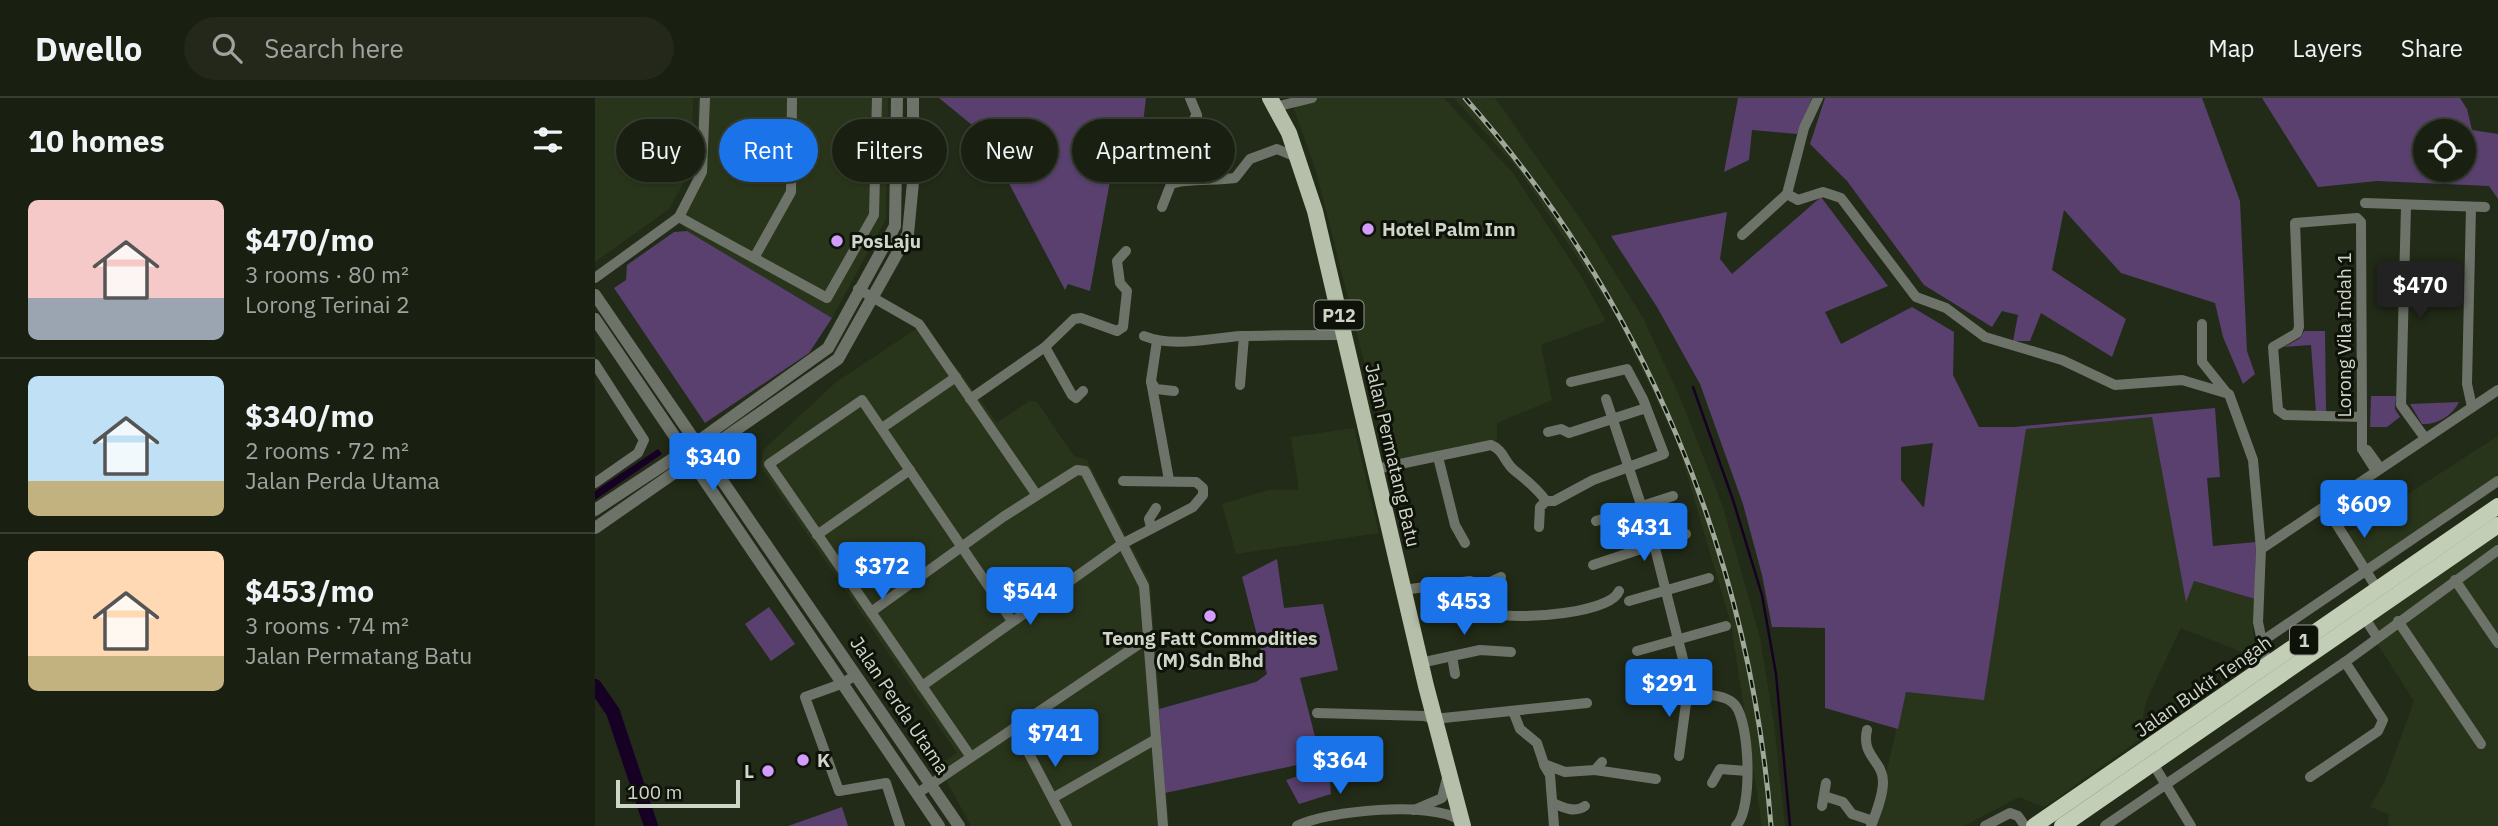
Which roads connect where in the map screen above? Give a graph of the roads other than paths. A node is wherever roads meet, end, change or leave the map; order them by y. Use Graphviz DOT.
graph roads {
  1 [pos="705,98"];
  2 [pos="792,98"];
  3 [pos="877,98"];
  4 [pos="897,98"];
  5 [pos="913,98"];
  6 [pos="1190,98"];
  7 [pos="1312,98"];
  8 [pos="1818,98"];
  9 [pos="1272,102"];
  10 [pos="1196,116"];
  11 [pos="1194,119"];
  12 [pos="1196,119"];
  13 [pos="1299,159"];
  14 [pos="1787,194"];
  15 [pos="897,202"];
  16 [pos="2365,203"];
  17 [pos="912,204"];
  18 [pos="1162,206"];
  19 [pos="2406,206"];
  20 [pos="2471,206"];
  21 [pos="2485,206"];
  22 [pos="679,217"];
  23 [pos="1742,235"];
  24 [pos="1126,251"];
  25 [pos="754,258"];
  26 [pos="595,278"];
  27 [pos="858,289"];
  28 [pos="595,295"];
  29 [pos="873,298"];
  30 [pos="595,319"];
  31 [pos="2202,324"];
  32 [pos="1344,335"];
  33 [pos="1144,336"];
  34 [pos="1244,336"];
  35 [pos="1157,341"];
  36 [pos="1045,347"];
  37 [pos="595,364"];
  38 [pos="956,377"];
  39 [pos="1151,381"];
  40 [pos="1571,382"];
  41 [pos="1240,385"];
  42 [pos="2498,390"];
  43 [pos="1083,391"];
  44 [pos="1174,391"];
  45 [pos="2227,393"];
  46 [pos="970,399"];
  47 [pos="1606,399"];
  48 [pos="2472,407"];
  49 [pos="1646,408"];
  50 [pos="2362,417"];
  51 [pos="1612,419"];
  52 [pos="881,428"];
  53 [pos="1548,432"];
  54 [pos="2421,441"];
  55 [pos="702,447"];
  56 [pos="686,450"];
  57 [pos="1438,457"];
  58 [pos="694,461"];
  59 [pos="1629,468"];
  60 [pos="910,470"];
  61 [pos="1376,470"];
  62 [pos="2378,470"];
  63 [pos="1169,480"];
  64 [pos="1123,481"];
  65 [pos="2498,481"];
  66 [pos="595,483"];
  67 [pos="1036,494"];
  68 [pos="1672,496"];
  69 [pos="1546,501"];
  70 [pos="2325,506"];
  71 [pos="2498,506"];
  72 [pos="1642,507"];
  73 [pos="1156,508"];
  74 [pos="595,510"];
  75 [pos="1596,521"];
  76 [pos="1151,527"];
  77 [pos="1539,527"];
  78 [pos="595,528"];
  79 [pos="2496,530"];
  80 [pos="817,534"];
  81 [pos="1686,534"];
  82 [pos="1465,543"];
  83 [pos="1122,544"];
  84 [pos="1654,544"];
  85 [pos="961,546"];
  86 [pos="2261,549"];
  87 [pos="2498,550"];
  88 [pos="1593,565"];
  89 [pos="2365,569"];
  90 [pos="1501,577"];
  91 [pos="1709,578"];
  92 [pos="2455,580"];
  93 [pos="1479,587"];
  94 [pos="1666,589"];
  95 [pos="1403,590"];
  96 [pos="2378,590"];
  97 [pos="1619,591"];
  98 [pos="1629,601"];
  99 [pos="871,612"];
  100 [pos="2364,617"];
  101 [pos="1012,621"];
  102 [pos="2398,621"];
  103 [pos="1725,626"];
  104 [pos="2377,637"];
  105 [pos="1148,638"];
  106 [pos="1680,640"];
  107 [pos="2260,642"];
  108 [pos="2498,643"];
  109 [pos="1637,651"];
  110 [pos="1511,652"];
  111 [pos="1452,656"];
  112 [pos="2345,662"];
  113 [pos="1420,663"];
  114 [pos="2267,666"];
  115 [pos="1455,674"];
  116 [pos="856,675"];
  117 [pos="841,684"];
  118 [pos="922,686"];
  119 [pos="1692,695"];
  120 [pos="1666,699"];
  121 [pos="1587,703"];
  122 [pos="1513,711"];
  123 [pos="1317,713"];
  124 [pos="1434,719"];
  125 [pos="1015,727"];
  126 [pos="1867,730"];
  127 [pos="1156,739"];
  128 [pos="2481,744"];
  129 [pos="1679,756"];
  130 [pos="971,757"];
  131 [pos="2152,762"];
  132 [pos="1544,764"];
  133 [pos="1747,771"];
  134 [pos="1447,775"];
  135 [pos="2310,776"];
  136 [pos="1656,779"];
  137 [pos="1712,783"];
  138 [pos="1826,783"];
  139 [pos="931,784"];
  140 [pos="2166,784"];
  141 [pos="918,793"];
  142 [pos="1053,799"];
  143 [pos="1553,803"];
  144 [pos="1585,806"];
  145 [pos="1414,810"];
  146 [pos="1462,823"];
  147 [pos="1872,823"];
  148 [pos="900,826"];
  149 [pos="939,826"];
  150 [pos="958,826"];
  151 [pos="1067,826"];
  152 [pos="1163,826"];
  153 [pos="1297,826"];
  154 [pos="1554,826"];
  155 [pos="1735,826"];
  156 [pos="1985,826"];
  157 [pos="2025,826"];
  158 [pos="2034,826"];
  159 [pos="2061,826"];
  160 [pos="2105,826"];
  161 [pos="2191,826"];
  1 -- 22 [label="street"];
  2 -- 25 [label="street"];
  3 -- 25 [label="street"];
  4 -- 15 [label="street"];
  5 -- 17 [label="street"];
  6 -- 10 [label="street"];
  7 -- 9 [label="street"];
  8 -- 14 [label="street"];
  9 -- 13 [label="main road, Jalan Permatang Batu / P12"];
  10 -- 11 [label="street"];
  10 -- 12 [label="street"];
  13 -- 18 [label="street"];
  13 -- 32 [label="main road, Jalan Permatang Batu / P12"];
  14 -- 23 [label="street"];
  14 -- 45 [label="street"];
  15 -- 17 [label="street"];
  15 -- 27 [label="street"];
  16 -- 19 [label="street"];
  17 -- 29 [label="street"];
  19 -- 20 [label="street"];
  19 -- 54 [label="street"];
  20 -- 21 [label="street"];
  20 -- 48 [label="street"];
  22 -- 25 [label="street"];
  22 -- 26 [label="street"];
  24 -- 36 [label="street"];
  27 -- 29 [label="street"];
  27 -- 55 [label="street"];
  28 -- 55 [label="street, Jalan Perda Utama"];
  29 -- 38 [label="street"];
  29 -- 55 [label="street"];
  30 -- 56 [label="street, Jalan Perda Utama"];
  31 -- 45 [label="street"];
  32 -- 34 [label="street"];
  32 -- 61 [label="main road, Jalan Permatang Batu / P12"];
  33 -- 35 [label="street"];
  34 -- 35 [label="street"];
  34 -- 41 [label="street"];
  35 -- 39 [label="street"];
  36 -- 43 [label="street"];
  36 -- 46 [label="street"];
  37 -- 66 [label="street"];
  38 -- 46 [label="street"];
  38 -- 52 [label="street"];
  39 -- 44 [label="street"];
  39 -- 63 [label="street"];
  40 -- 49 [label="street"];
  42 -- 48 [label="street"];
  45 -- 86 [label="street"];
  46 -- 67 [label="street"];
  47 -- 51 [label="street"];
  48 -- 54 [label="street"];
  49 -- 51 [label="street"];
  49 -- 59 [label="street"];
  50 -- 50 [label="street, Lorong Vila Indah 1"];
  50 -- 62 [label="street, Lorong Vila Indah 1"];
  51 -- 53 [label="street"];
  51 -- 59 [label="street"];
  52 -- 60 [label="street"];
  52 -- 80 [label="street"];
  54 -- 62 [label="street"];
  55 -- 56 [label="street"];
  55 -- 58 [label="street"];
  55 -- 116 [label="street, Jalan Perda Utama"];
  56 -- 58 [label="street, Jalan Perda Utama"];
  56 -- 74 [label="street"];
  57 -- 61 [label="street"];
  57 -- 69 [label="street"];
  57 -- 82 [label="street"];
  58 -- 78 [label="street"];
  58 -- 117 [label="street, Jalan Perda Utama"];
  59 -- 69 [label="street"];
  59 -- 72 [label="street"];
  60 -- 80 [label="street"];
  60 -- 85 [label="street"];
  61 -- 95 [label="main road, Jalan Permatang Batu / P12"];
  62 -- 70 [label="street"];
  63 -- 64 [label="street"];
  63 -- 76 [label="street"];
  65 -- 89 [label="street"];
  67 -- 83 [label="street"];
  67 -- 85 [label="street"];
  68 -- 72 [label="street"];
  69 -- 77 [label="street"];
  70 -- 86 [label="street"];
  70 -- 89 [label="street"];
  71 -- 96 [label="highway, Jalan Bukit Tengah / 1"];
  72 -- 75 [label="street"];
  72 -- 84 [label="street"];
  73 -- 76 [label="street"];
  76 -- 83 [label="street"];
  79 -- 100 [label="highway, Jalan Bukit Tengah / 1"];
  80 -- 99 [label="street"];
  81 -- 84 [label="street"];
  83 -- 101 [label="street"];
  83 -- 105 [label="street"];
  84 -- 88 [label="street"];
  84 -- 94 [label="street"];
  85 -- 99 [label="street"];
  85 -- 101 [label="street"];
  86 -- 107 [label="street"];
  87 -- 92 [label="street"];
  89 -- 96 [label="street"];
  89 -- 107 [label="street"];
  90 -- 93 [label="street"];
  91 -- 94 [label="street"];
  92 -- 102 [label="street"];
  92 -- 108 [label="street"];
  93 -- 95 [label="street"];
  93 -- 97 [label="street"];
  94 -- 98 [label="street"];
  94 -- 106 [label="street"];
  95 -- 113 [label="main road, Jalan Permatang Batu / P12"];
  96 -- 114 [label="highway, Jalan Bukit Tengah / 1"];
  99 -- 118 [label="street"];
  100 -- 104 [label="street"];
  100 -- 131 [label="highway, Jalan Bukit Tengah / 1"];
  101 -- 118 [label="street"];
  102 -- 104 [label="street"];
  102 -- 128 [label="street"];
  103 -- 106 [label="street"];
  104 -- 112 [label="street"];
  105 -- 125 [label="street"];
  105 -- 127 [label="street"];
  106 -- 109 [label="street"];
  106 -- 119 [label="street"];
  107 -- 114 [label="street"];
  110 -- 111 [label="street"];
  111 -- 113 [label="street"];
  111 -- 115 [label="street"];
  112 -- 135 [label="street"];
  112 -- 140 [label="street"];
  113 -- 124 [label="main road, Jalan Permatang Batu / P12"];
  114 -- 158 [label="highway, Jalan Bukit Tengah / 1"];
  116 -- 117 [label="street"];
  116 -- 139 [label="street, Jalan Perda Utama"];
  117 -- 141 [label="street, Jalan Perda Utama"];
  117 -- 148 [label="street"];
  118 -- 130 [label="street"];
  119 -- 120 [label="street"];
  119 -- 129 [label="street"];
  119 -- 133 [label="street"];
  121 -- 122 [label="street"];
  122 -- 124 [label="street"];
  122 -- 132 [label="street"];
  123 -- 124 [label="street"];
  124 -- 134 [label="main road, Jalan Permatang Batu / P12"];
  125 -- 130 [label="street"];
  125 -- 142 [label="street"];
  126 -- 147 [label="street"];
  127 -- 142 [label="street"];
  127 -- 152 [label="street"];
  130 -- 139 [label="street"];
  131 -- 140 [label="street"];
  131 -- 159 [label="highway, Jalan Bukit Tengah / 1"];
  132 -- 136 [label="street"];
  132 -- 143 [label="street"];
  133 -- 137 [label="street"];
  133 -- 155 [label="street"];
  134 -- 145 [label="street"];
  134 -- 146 [label="main road, Jalan Permatang Batu / P12"];
  138 -- 147 [label="street"];
  139 -- 141 [label="street"];
  139 -- 150 [label="street, Jalan Perda Utama"];
  140 -- 160 [label="street"];
  140 -- 161 [label="street"];
  141 -- 149 [label="street, Jalan Perda Utama"];
  142 -- 151 [label="street"];
  143 -- 144 [label="street"];
  143 -- 154 [label="street"];
  145 -- 146 [label="street"];
  145 -- 153 [label="street"];
  156 -- 157 [label="street"];
}
